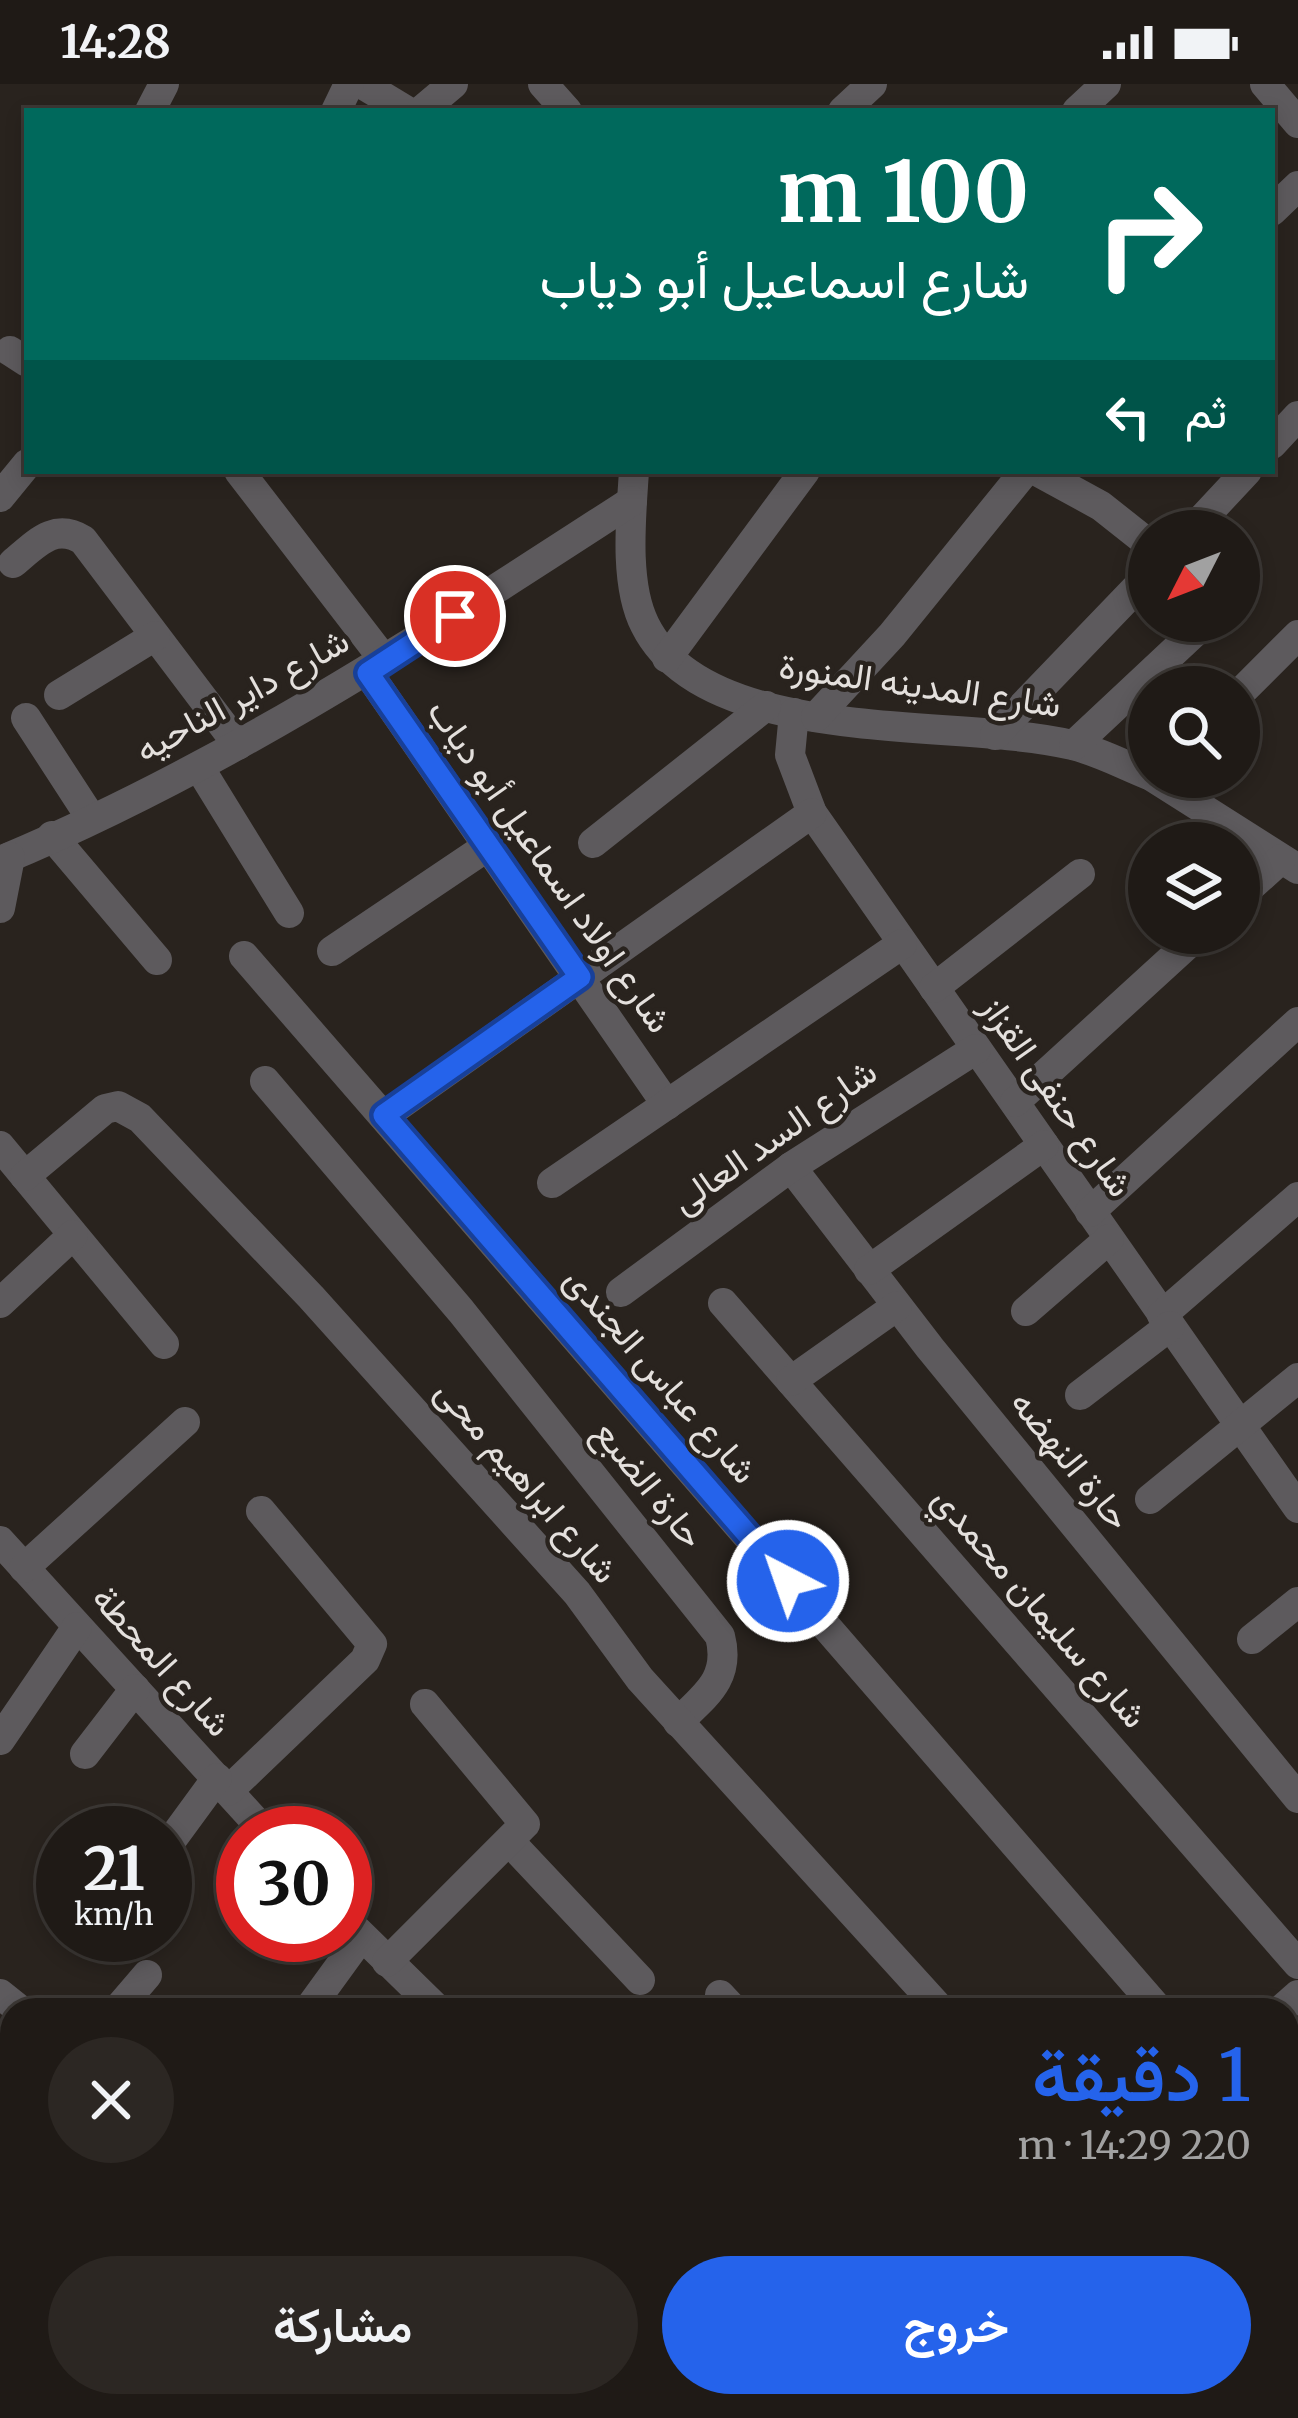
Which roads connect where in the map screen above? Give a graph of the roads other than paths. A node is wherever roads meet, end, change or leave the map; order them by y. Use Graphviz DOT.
graph roads {
  1 [pos="362,84"];
  2 [pos="453,84"];
  3 [pos="543,84"];
  4 [pos="872,84"];
  5 [pos="1106,84"];
  6 [pos="1265,84"];
  7 [pos="402,108"];
  8 [pos="425,108"];
  9 [pos="563,108"];
  10 [pos="845,108"];
  11 [pos="1080,108"];
  12 [pos="1298,123"];
  13 [pos="1298,186"];
  14 [pos="1275,208"];
  15 [pos="1298,416"];
  16 [pos="1275,441"];
  17 [pos="24,468"];
  18 [pos="241,474"];
  19 [pos="803,474"];
  20 [pos="1023,474"];
  21 [pos="1042,474"];
  22 [pos="1244,474"];
  23 [pos="633,486"];
  24 [pos="0,497"];
  25 [pos="1210,510"];
  26 [pos="1128,527"];
  27 [pos="13,563"];
  28 [pos="1128,597"];
  29 [pos="1298,635"];
  30 [pos="155,636"];
  31 [pos="1184,642"];
  32 [pos="667,658"];
  33 [pos="376,667"];
  34 [pos="1260,673"];
  35 [pos="59,694"];
  36 [pos="792,712"];
  37 [pos="26,718"];
  38 [pos="995,736"];
  39 [pos="1073,745"];
  40 [pos="238,746"];
  41 [pos="200,767"];
  42 [pos="1128,767"];
  43 [pos="1186,798"];
  44 [pos="812,813"];
  45 [pos="91,818"];
  46 [pos="52,836"];
  47 [pos="593,843"];
  48 [pos="488,846"];
  49 [pos="5,859"];
  50 [pos="1289,864"];
  51 [pos="1080,874"];
  52 [pos="1260,883"];
  53 [pos="0,908"];
  54 [pos="289,913"];
  55 [pos="902,944"];
  56 [pos="332,951"];
  57 [pos="1177,954"];
  58 [pos="244,956"];
  59 [pos="157,960"];
  60 [pos="580,977"];
  61 [pos="934,988"];
  62 [pos="1298,1022"];
  63 [pos="976,1049"];
  64 [pos="265,1081"];
  65 [pos="1015,1102"];
  66 [pos="667,1105"];
  67 [pos="384,1115"];
  68 [pos="1044,1145"];
  69 [pos="0,1146"];
  70 [pos="791,1167"];
  71 [pos="25,1176"];
  72 [pos="552,1183"];
  73 [pos="1298,1197"];
  74 [pos="1090,1212"];
  75 [pos="73,1235"];
  76 [pos="1109,1239"];
  77 [pos="868,1270"];
  78 [pos="620,1292"];
  79 [pos="0,1303"];
  80 [pos="723,1303"];
  81 [pos="897,1306"];
  82 [pos="1026,1311"];
  83 [pos="1166,1320"];
  84 [pos="164,1344"];
  85 [pos="1298,1378"];
  86 [pos="791,1381"];
  87 [pos="1080,1395"];
  88 [pos="184,1422"];
  89 [pos="1240,1425"];
  90 [pos="1150,1499"];
  91 [pos="1298,1508"];
  92 [pos="261,1511"];
  93 [pos="0,1541"];
  94 [pos="24,1568"];
  95 [pos="1298,1602"];
  96 [pos="77,1627"];
  97 [pos="1252,1639"];
  98 [pos="135,1690"];
  99 [pos="424,1704"];
  100 [pos="678,1722"];
  101 [pos="0,1740"];
  102 [pos="85,1754"];
  103 [pos="222,1785"];
  104 [pos="1298,1798"];
  105 [pos="241,1806"];
  106 [pos="192,1819"];
  107 [pos="512,1843"];
  108 [pos="372,1947"];
  109 [pos="334,1962"];
  110 [pos="387,1962"];
  111 [pos="1298,1964"];
  112 [pos="147,1975"];
  113 [pos="640,1980"];
  114 [pos="127,1998"];
  115 [pos="315,1998"];
  116 [pos="425,1998"];
  117 [pos="930,1998"];
  118 [pos="1150,1998"];
  1 -- 7 [label="street"];
  2 -- 8 [label="street"];
  3 -- 9 [label="street"];
  4 -- 10 [label="street"];
  5 -- 11 [label="street"];
  6 -- 12 [label="street"];
  13 -- 14 [label="street"];
  15 -- 16 [label="street"];
  17 -- 24 [label="street"];
  18 -- 33 [label="street, شارع اولاد اسماعيل أبو دياب"];
  19 -- 32 [label="street"];
  20 -- 36 [label="street"];
  21 -- 26 [label="street"];
  22 -- 25 [label="street"];
  23 -- 32 [label="street, شارع المدينه المنورة"];
  23 -- 33 [label="street, شارع داير الناحيه"];
  27 -- 30 [label="street"];
  28 -- 38 [label="street"];
  29 -- 34 [label="street"];
  30 -- 35 [label="street"];
  30 -- 40 [label="street"];
  31 -- 39 [label="street"];
  32 -- 36 [label="street, شارع المدينه المنورة"];
  33 -- 40 [label="street, شارع داير الناحيه"];
  33 -- 48 [label="street, شارع اولاد اسماعيل أبو دياب"];
  36 -- 38 [label="street, شارع المدينه المنورة"];
  36 -- 44 [label="street, شارع حنفى القزاز"];
  36 -- 47 [label="street"];
  37 -- 45 [label="street"];
  38 -- 39 [label="street, شارع المدينه المنورة"];
  39 -- 42 [label="street, شارع المدينه المنورة"];
  40 -- 41 [label="street, شارع داير الناحيه"];
  41 -- 45 [label="street, شارع داير الناحيه"];
  41 -- 54 [label="street"];
  43 -- 50 [label="street, شارع المدينه المنورة"];
  44 -- 55 [label="street, شارع حنفى القزاز"];
  44 -- 60 [label="street"];
  45 -- 46 [label="street, شارع داير الناحيه"];
  46 -- 49 [label="street, شارع داير الناحيه"];
  46 -- 59 [label="street"];
  48 -- 56 [label="street"];
  48 -- 60 [label="street, شارع اولاد اسماعيل أبو دياب"];
  49 -- 53 [label="street"];
  50 -- 52 [label="street"];
  51 -- 61 [label="street"];
  55 -- 61 [label="street, شارع حنفى القزاز"];
  55 -- 66 [label="street"];
  57 -- 65 [label="street"];
  58 -- 67 [label="street, شارع عباس الجندى"];
  60 -- 66 [label="street, شارع اولاد اسماعيل أبو دياب"];
  60 -- 67 [label="street"];
  61 -- 63 [label="street, شارع حنفى القزاز"];
  62 -- 74 [label="street"];
  63 -- 65 [label="street, شارع حنفى القزاز"];
  63 -- 70 [label="street, شارع السد العالى"];
  64 -- 100 [label="street, حارة الضبع"];
  65 -- 68 [label="street, شارع حنفى القزاز"];
  66 -- 72 [label="street"];
  67 -- 118 [label="street, شارع عباس الجندى"];
  68 -- 74 [label="street, شارع حنفى القزاز"];
  68 -- 77 [label="street"];
  69 -- 71 [label="street"];
  70 -- 77 [label="street, حارة النهضه"];
  70 -- 78 [label="street, شارع السد العالى"];
  71 -- 75 [label="street"];
  71 -- 100 [label="street, شارع ابراهيم محى"];
  73 -- 83 [label="street"];
  74 -- 76 [label="street, شارع حنفى القزاز"];
  75 -- 79 [label="street"];
  75 -- 84 [label="street"];
  76 -- 82 [label="street"];
  76 -- 83 [label="street, شارع حنفى القزاز"];
  77 -- 81 [label="street, حارة النهضه"];
  80 -- 86 [label="street, شارع سليمان محمدي"];
  81 -- 86 [label="street"];
  81 -- 104 [label="street, حارة النهضه"];
  83 -- 87 [label="street"];
  83 -- 89 [label="street, شارع حنفى القزاز"];
  85 -- 89 [label="street"];
  86 -- 111 [label="street, شارع سليمان محمدي"];
  88 -- 94 [label="street"];
  89 -- 90 [label="street"];
  89 -- 91 [label="street, شارع حنفى القزاز"];
  92 -- 103 [label="street"];
  93 -- 94 [label="street, شارع المحطة"];
  94 -- 96 [label="street, شارع المحطة"];
  95 -- 97 [label="street"];
  96 -- 98 [label="street, شارع المحطة"];
  96 -- 101 [label="street"];
  98 -- 102 [label="street"];
  98 -- 103 [label="street, شارع المحطة"];
  99 -- 107 [label="street"];
  100 -- 117 [label="street, شارع ابراهيم محى"];
  103 -- 105 [label="street, شارع المحطة"];
  103 -- 106 [label="street"];
  107 -- 110 [label="street"];
  107 -- 113 [label="street"];
  108 -- 110 [label="street"];
  109 -- 115 [label="street"];
  110 -- 116 [label="street"];
  112 -- 114 [label="street"];
}
